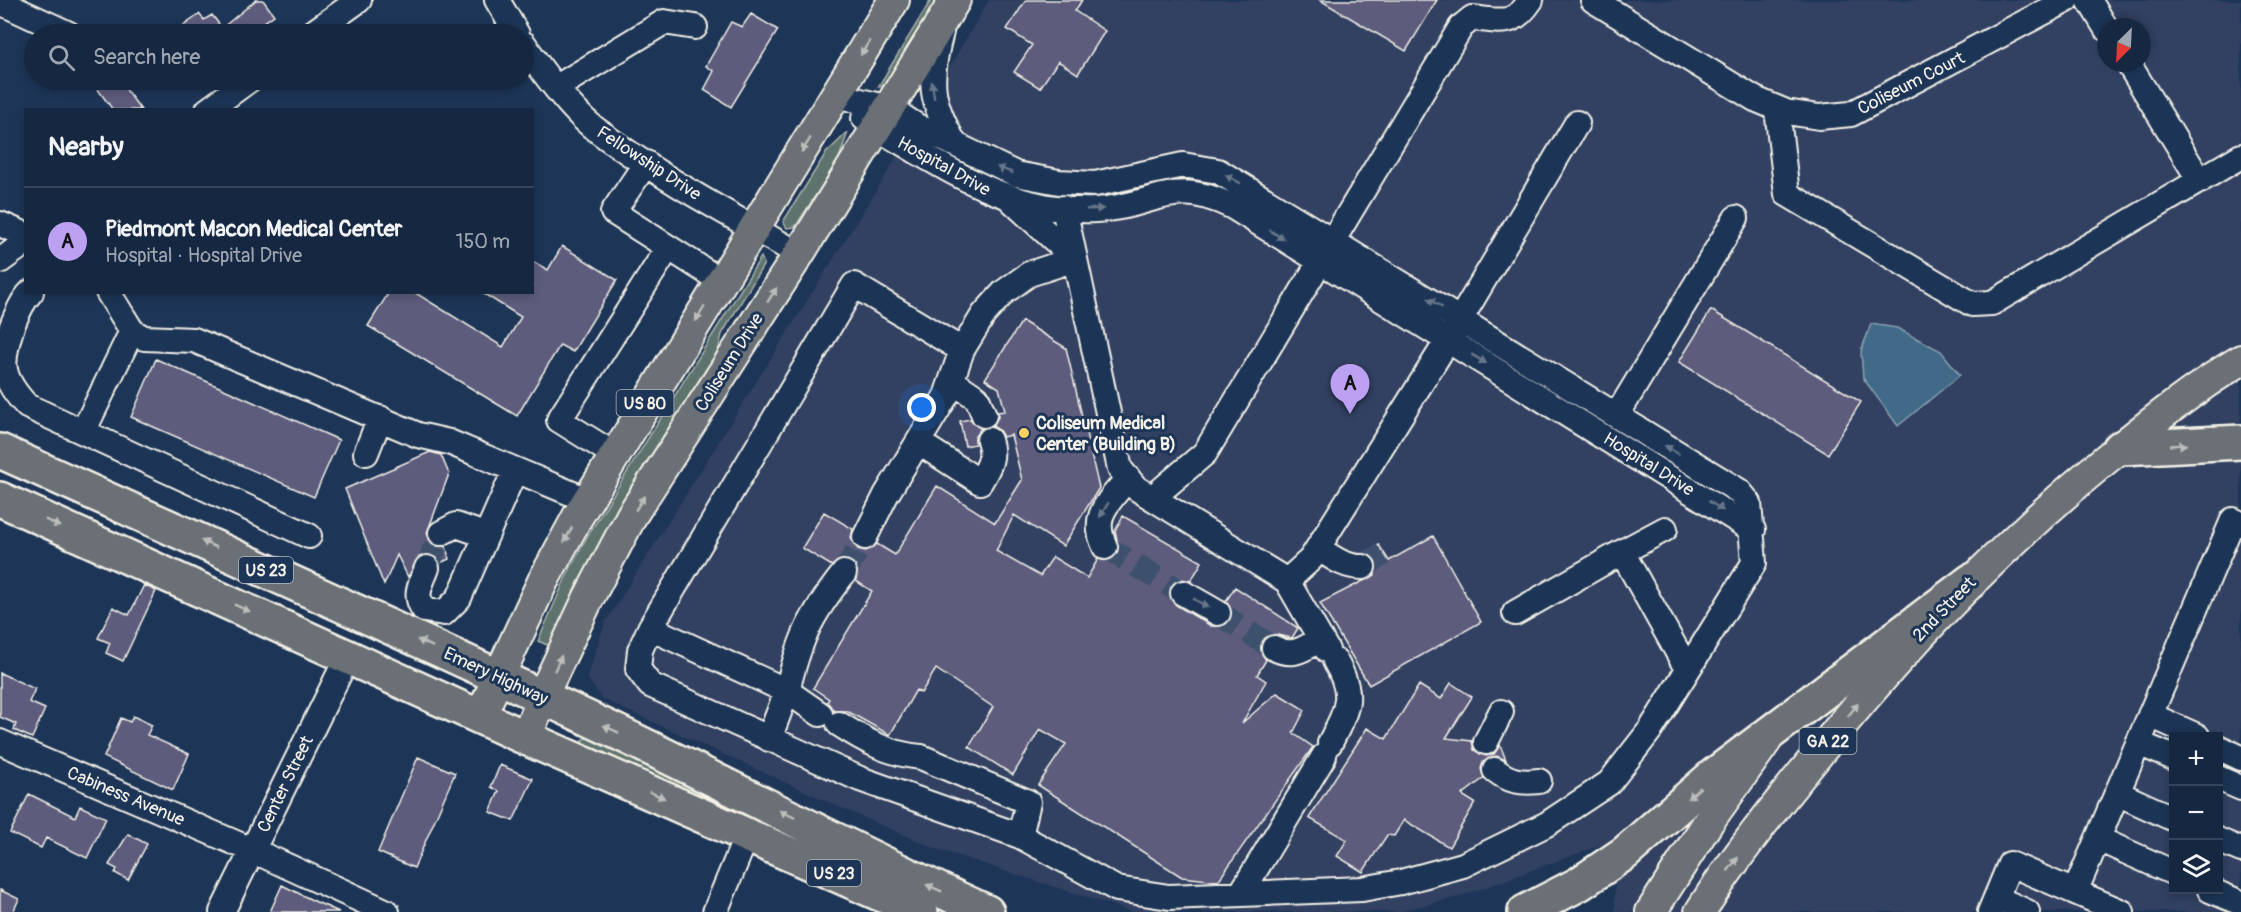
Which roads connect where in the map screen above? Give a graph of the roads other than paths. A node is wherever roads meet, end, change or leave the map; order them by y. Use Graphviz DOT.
graph roads {
  1 [pos="359,0"];
  2 [pos="497,0"];
  3 [pos="894,0"];
  4 [pos="1531,0"];
  5 [pos="1593,0"];
  6 [pos="2067,0"];
  7 [pos="2089,0"];
  8 [pos="0,2"];
  9 [pos="950,8"];
  10 [pos="2100,18"];
  11 [pos="47,24"];
  12 [pos="325,24"];
  13 [pos="511,24"];
  14 [pos="695,27"];
  15 [pos="534,59"];
  16 [pos="2133,72"];
  17 [pos="557,87"];
  18 [pos="235,90"];
  19 [pos="836,95"];
  20 [pos="211,108"];
  21 [pos="1777,109"];
  22 [pos="883,118"];
  23 [pos="1577,123"];
  24 [pos="955,144"];
  25 [pos="2241,156"];
  26 [pos="646,163"];
  27 [pos="2200,181"];
  28 [pos="1010,200"];
  29 [pos="1064,208"];
  30 [pos="1736,218"];
  31 [pos="0,224"];
  32 [pos="754,229"];
  33 [pos="24,234"];
  34 [pos="1334,240"];
  35 [pos="24,243"];
  36 [pos="668,248"];
  37 [pos="799,254"];
  38 [pos="1075,259"];
  39 [pos="0,261"];
  40 [pos="1321,262"];
  41 [pos="721,282"];
  42 [pos="30,294"];
  43 [pos="109,294"];
  44 [pos="1461,318"];
  45 [pos="132,331"];
  46 [pos="1448,340"];
  47 [pos="963,350"];
  48 [pos="2241,360"];
  49 [pos="952,381"];
  50 [pos="1617,415"];
  51 [pos="984,416"];
  52 [pos="380,418"];
  53 [pos="83,432"];
  54 [pos="989,440"];
  55 [pos="918,442"];
  56 [pos="2241,442"];
  57 [pos="2120,448"];
  58 [pos="0,451"];
  59 [pos="366,453"];
  60 [pos="615,455"];
  61 [pos="515,470"];
  62 [pos="1128,478"];
  63 [pos="1152,498"];
  64 [pos="0,499"];
  65 [pos="587,500"];
  66 [pos="2241,524"];
  67 [pos="1665,529"];
  68 [pos="1753,530"];
  69 [pos="441,533"];
  70 [pos="485,535"];
  71 [pos="309,536"];
  72 [pos="865,537"];
  73 [pos="1106,547"];
  74 [pos="1318,548"];
  75 [pos="1622,552"];
  76 [pos="1363,567"];
  77 [pos="428,568"];
  78 [pos="844,573"];
  79 [pos="1287,581"];
  80 [pos="1971,581"];
  81 [pos="1183,593"];
  82 [pos="1218,613"];
  83 [pos="1515,613"];
  84 [pos="650,628"];
  85 [pos="1274,648"];
  86 [pos="1328,650"];
  87 [pos="348,656"];
  88 [pos="1687,669"];
  89 [pos="497,676"];
  90 [pos="787,691"];
  91 [pos="542,698"];
  92 [pos="1501,712"];
  93 [pos="2151,715"];
  94 [pos="480,717"];
  95 [pos="839,725"];
  96 [pos="1773,732"];
  97 [pos="2187,732"];
  98 [pos="526,738"];
  99 [pos="769,739"];
  100 [pos="0,742"];
  101 [pos="1486,742"];
  102 [pos="2138,743"];
  103 [pos="2223,749"];
  104 [pos="2169,756"];
  105 [pos="2241,758"];
  106 [pos="1495,770"];
  107 [pos="843,771"];
  108 [pos="2223,780"];
  109 [pos="1539,781"];
  110 [pos="2241,788"];
  111 [pos="2117,793"];
  112 [pos="2169,817"];
  113 [pos="747,835"];
  114 [pos="1020,836"];
  115 [pos="2098,839"];
  116 [pos="2223,842"];
  117 [pos="252,850"];
  118 [pos="2241,850"];
  119 [pos="2169,871"];
  120 [pos="1242,892"];
  121 [pos="2076,892"];
  122 [pos="2220,894"];
  123 [pos="2241,903"];
  124 [pos="1993,905"];
  125 [pos="222,912"];
  126 [pos="387,912"];
  127 [pos="715,912"];
  128 [pos="921,912"];
  129 [pos="987,912"];
  130 [pos="1525,912"];
  131 [pos="1651,912"];
  132 [pos="1700,912"];
  133 [pos="2027,912"];
  134 [pos="2122,912"];
  1 -- 12 [label="street"];
  2 -- 13 [label="street"];
  3 -- 19 [label="main road, US 80, one-way"];
  4 -- 34 [label="street"];
  5 -- 21 [label="street, Coliseum Court"];
  6 -- 21 [label="street, Coliseum Court"];
  7 -- 10 [label="street"];
  8 -- 11 [label="street"];
  9 -- 22 [label="main road, Coliseum Drive / US 80"];
  24 -- 9 [label="street, Hospital Drive, one-way"];
  14 -- 17 [label="street"];
  15 -- 17 [label="street, Fellowship Drive"];
  16 -- 27 [label="street"];
  17 -- 26 [label="street, Fellowship Drive"];
  18 -- 20 [label="street"];
  19 -- 22 [label="street, Hospital Drive"];
  19 -- 32 [label="main road, US 80, one-way"];
  21 -- 27 [label="street"];
  22 -- 24 [label="street, Hospital Drive"];
  22 -- 28 [label="street, Hospital Drive"];
  22 -- 37 [label="main road, Coliseum Drive / US 80"];
  23 -- 44 [label="street"];
  34 -- 24 [label="street, Hospital Drive, one-way"];
  25 -- 27 [label="street"];
  26 -- 32 [label="street, Fellowship Drive"];
  26 -- 36 [label="street"];
  28 -- 29 [label="street, Hospital Drive"];
  28 -- 38 [label="street"];
  29 -- 38 [label="street"];
  29 -- 40 [label="street, Hospital Drive, one-way"];
  30 -- 50 [label="street"];
  31 -- 33 [label="street"];
  32 -- 37 [label="street, Fellowship Drive"];
  32 -- 41 [label="main road, US 80"];
  34 -- 40 [label="street"];
  44 -- 34 [label="street, Hospital Drive, one-way"];
  35 -- 39 [label="street"];
  36 -- 41 [label="street"];
  36 -- 60 [label="street"];
  91 -- 37 [label="main road, Coliseum Drive / US 80, one-way"];
  38 -- 47 [label="street"];
  38 -- 62 [label="street"];
  40 -- 46 [label="street, Hospital Drive"];
  40 -- 63 [label="street"];
  41 -- 60 [label="main road, US 80, one-way"];
  42 -- 53 [label="street"];
  43 -- 45 [label="street"];
  44 -- 46 [label="street"];
  44 -- 50 [label="street, Hospital Drive"];
  45 -- 52 [label="street"];
  45 -- 53 [label="street"];
  46 -- 68 [label="street, Hospital Drive, one-way"];
  46 -- 74 [label="street"];
  47 -- 49 [label="street"];
  47 -- 84 [label="street"];
  48 -- 57 [label="main road, 2nd Street / GA 22"];
  49 -- 51 [label="street"];
  49 -- 55 [label="street"];
  68 -- 50 [label="street, Hospital Drive, one-way"];
  52 -- 59 [label="street"];
  52 -- 61 [label="street"];
  53 -- 71 [label="street"];
  54 -- 55 [label="street"];
  55 -- 72 [label="street"];
  57 -- 56 [label="highway, one-way"];
  57 -- 80 [label="main road, 2nd Street / GA 22"];
  89 -- 58 [label="highway, Emery Highway / US 23, one-way"];
  60 -- 65 [label="main road, US 80"];
  61 -- 65 [label="street"];
  61 -- 70 [label="street"];
  62 -- 63 [label="street"];
  62 -- 73 [label="street, one-way"];
  63 -- 79 [label="street"];
  64 -- 87 [label="highway, US 23, one-way"];
  65 -- 89 [label="main road, US 80, one-way"];
  66 -- 93 [label="street"];
  67 -- 75 [label="street"];
  68 -- 88 [label="street"];
  69 -- 70 [label="street"];
  70 -- 77 [label="street"];
  74 -- 76 [label="street"];
  74 -- 79 [label="street"];
  75 -- 83 [label="street"];
  75 -- 88 [label="street"];
  78 -- 90 [label="street"];
  79 -- 86 [label="street"];
  80 -- 96 [label="highway"];
  132 -- 80 [label="main road, 2nd Street / GA 22, one-way"];
  81 -- 82 [label="street, one-way"];
  84 -- 90 [label="street"];
  84 -- 99 [label="street"];
  85 -- 86 [label="street"];
  86 -- 120 [label="street"];
  87 -- 94 [label="highway, US 23"];
  87 -- 117 [label="street, Center Street"];
  88 -- 120 [label="street"];
  89 -- 91 [label="highway, Emery Highway / US 23"];
  89 -- 94 [label="main road"];
  90 -- 95 [label="street"];
  90 -- 99 [label="street"];
  91 -- 98 [label="main road, Coliseum Drive / US 80"];
  129 -- 91 [label="highway, Emery Highway / US 23, one-way"];
  92 -- 101 [label="street"];
  93 -- 97 [label="street"];
  93 -- 102 [label="street"];
  94 -- 98 [label="highway, US 23"];
  95 -- 107 [label="street"];
  95 -- 114 [label="street"];
  96 -- 130 [label="highway, one-way"];
  96 -- 131 [label="main road, GA 22"];
  98 -- 113 [label="highway, US 23, one-way"];
  99 -- 107 [label="street"];
  100 -- 117 [label="street, Cabiness Avenue"];
  102 -- 104 [label="street"];
  102 -- 111 [label="street"];
  103 -- 105 [label="street"];
  106 -- 109 [label="street"];
  107 -- 114 [label="street"];
  108 -- 110 [label="street"];
  111 -- 112 [label="street"];
  111 -- 115 [label="street"];
  113 -- 127 [label="street"];
  113 -- 128 [label="highway, US 23"];
  114 -- 120 [label="street"];
  115 -- 119 [label="street"];
  115 -- 121 [label="street"];
  116 -- 118 [label="street"];
  117 -- 125 [label="street, Center Street"];
  117 -- 126 [label="street, Cabiness Avenue"];
  121 -- 124 [label="street"];
  121 -- 134 [label="street"];
  122 -- 123 [label="street"];
  124 -- 133 [label="street"];
}
